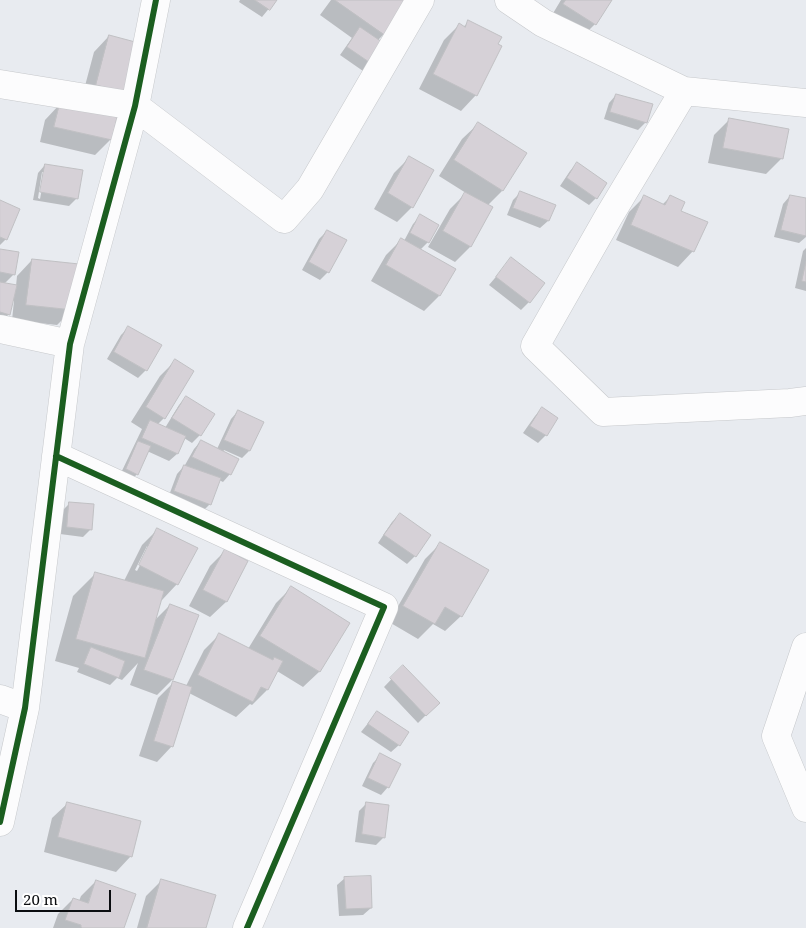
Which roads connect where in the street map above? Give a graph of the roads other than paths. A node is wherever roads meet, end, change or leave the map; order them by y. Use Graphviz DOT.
graph roads {
  1 [pos="156,0"];
  2 [pos="420,0"];
  3 [pos="508,0"];
  4 [pos="0,84"];
  5 [pos="684,91"];
  6 [pos="806,103"];
  7 [pos="135,106"];
  8 [pos="0,329"];
  9 [pos="70,344"];
  10 [pos="806,401"];
  11 [pos="56,456"];
  12 [pos="806,647"];
  13 [pos="0,699"];
  14 [pos="25,708"];
  15 [pos="806,808"];
  16 [pos="0,822"];
  17 [pos="247,928"];
  1 -- 7 [label="street"];
  2 -- 7 [label="street"];
  3 -- 5 [label="street"];
  4 -- 7 [label="street"];
  5 -- 6 [label="street"];
  5 -- 10 [label="street"];
  7 -- 9 [label="street"];
  8 -- 9 [label="street"];
  9 -- 11 [label="street"];
  11 -- 14 [label="street"];
  11 -- 17 [label="street"];
  12 -- 15 [label="street"];
  13 -- 14 [label="street"];
  14 -- 16 [label="street"];
}
